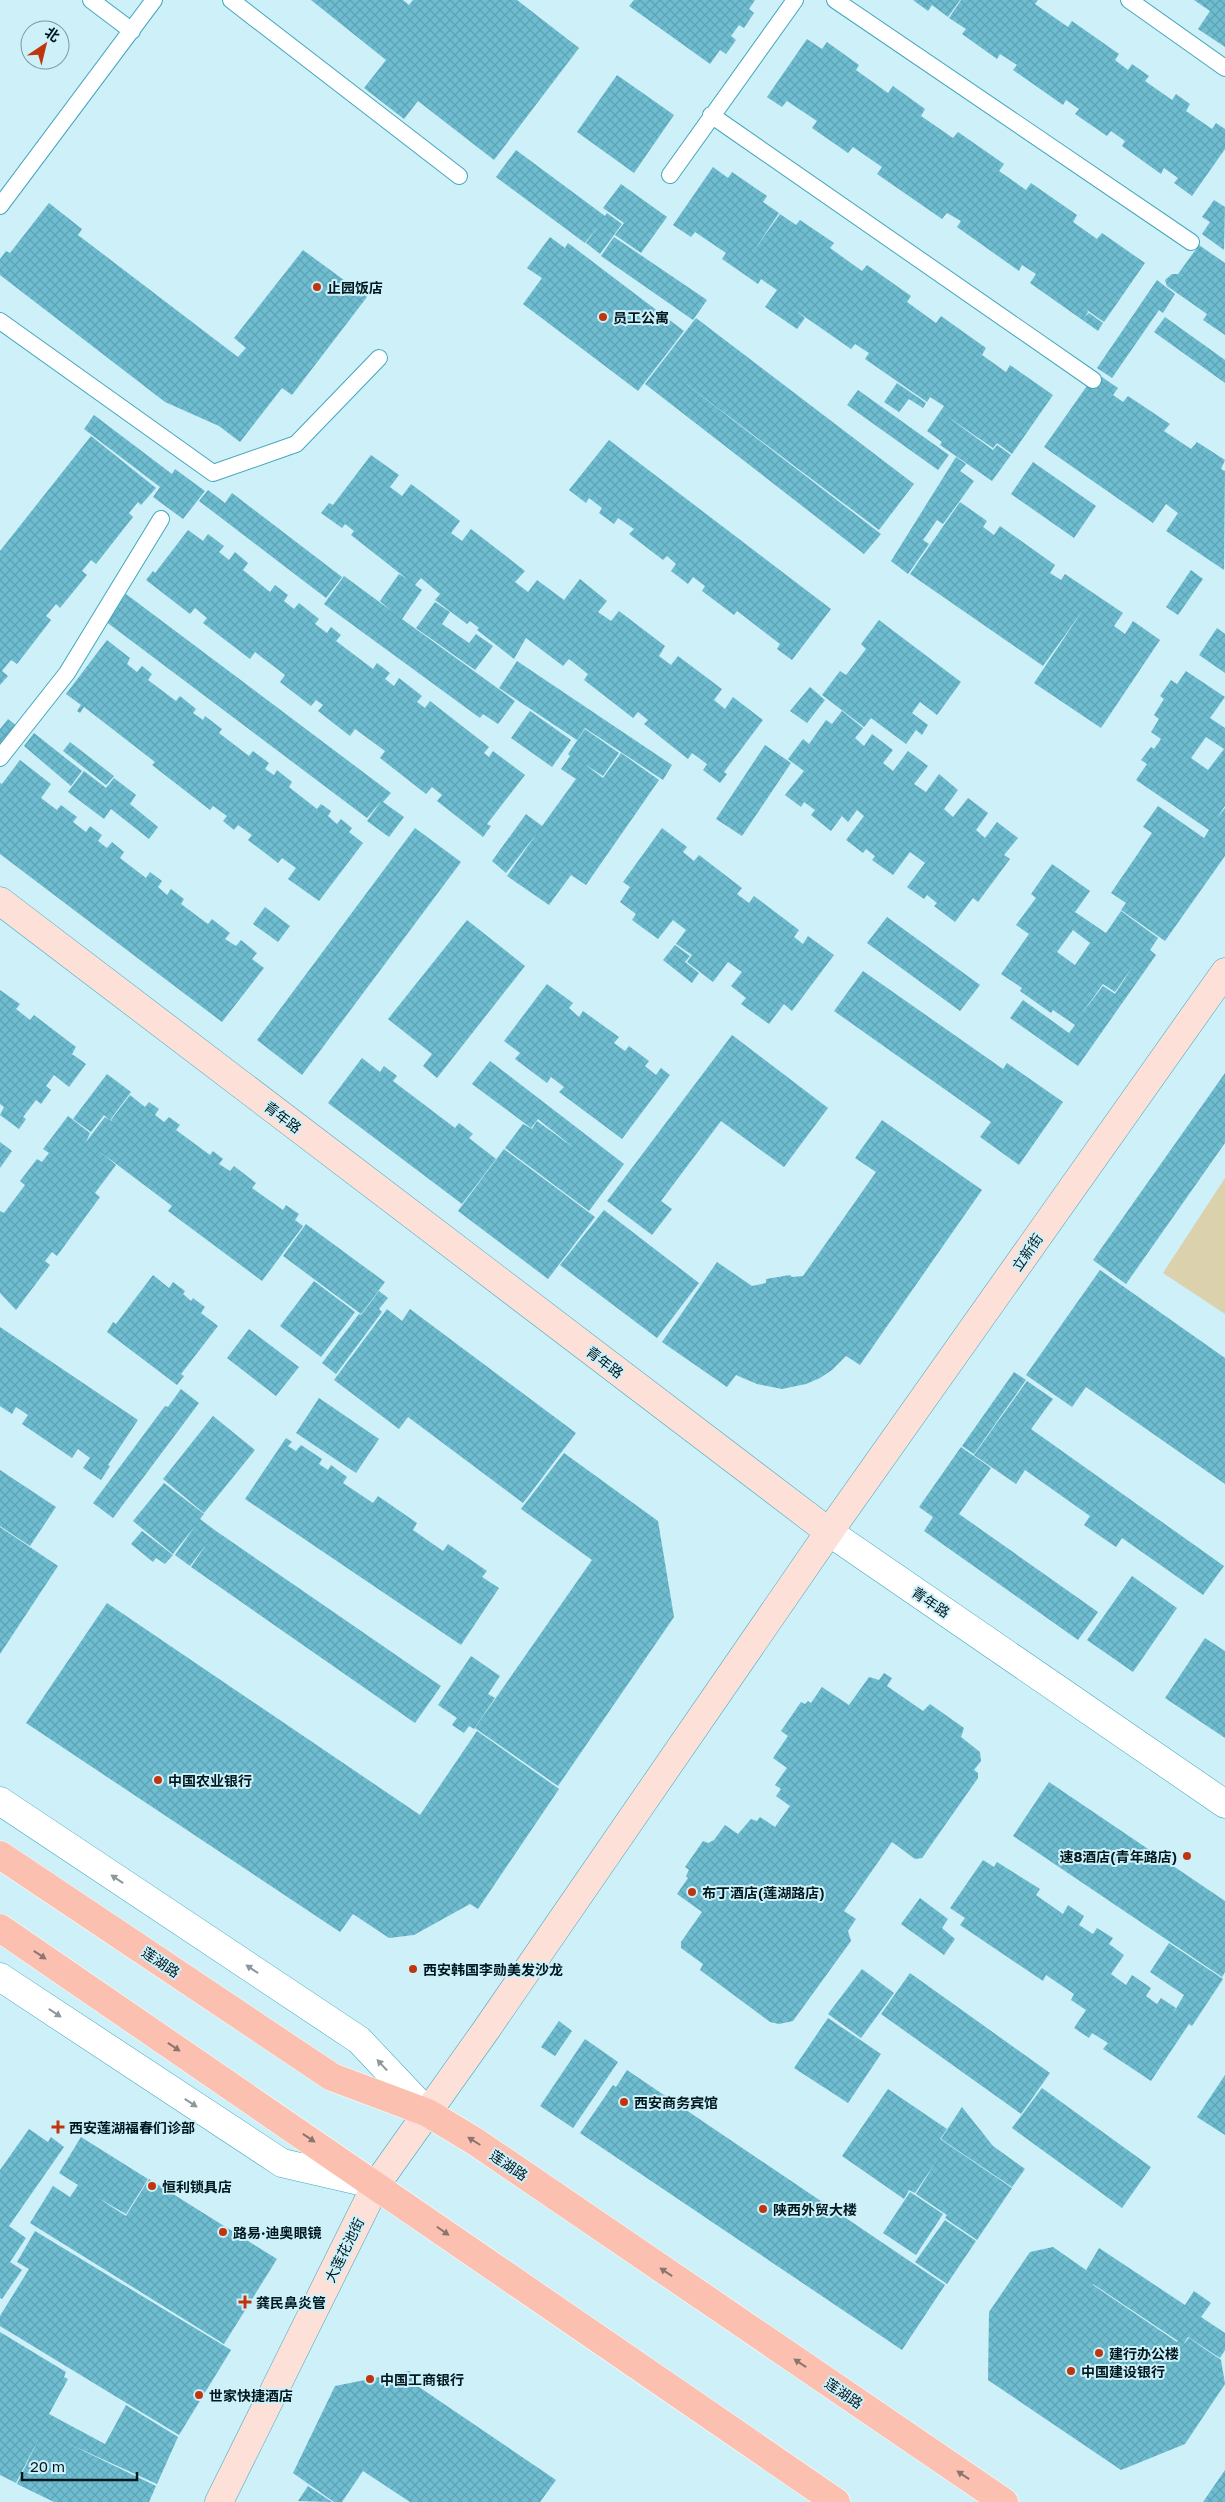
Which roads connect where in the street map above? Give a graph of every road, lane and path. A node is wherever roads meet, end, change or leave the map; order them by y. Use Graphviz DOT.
graph roads {
  1 [pos="91,0"];
  2 [pos="154,0"];
  3 [pos="231,0"];
  4 [pos="795,0"];
  5 [pos="835,0"];
  6 [pos="1129,0"];
  7 [pos="132,31"];
  8 [pos="1225,68"];
  9 [pos="711,115"];
  10 [pos="670,175"];
  11 [pos="458,176"];
  12 [pos="0,206"];
  13 [pos="1191,242"];
  14 [pos="0,321"];
  15 [pos="379,358"];
  16 [pos="1093,380"];
  17 [pos="161,519"];
  18 [pos="0,758"];
  19 [pos="0,901"];
  20 [pos="1225,972"];
  21 [pos="829,1532"];
  22 [pos="0,1801"];
  23 [pos="1225,1804"];
  24 [pos="0,1855"];
  25 [pos="0,1928"];
  26 [pos="0,1977"];
  27 [pos="428,2113"];
  28 [pos="376,2185"];
  29 [pos="219,2502"];
  30 [pos="836,2502"];
  31 [pos="1004,2502"];
  1 -- 7 [label="lane"];
  2 -- 7 [label="lane"];
  3 -- 11 [label="lane"];
  4 -- 9 [label="lane"];
  5 -- 13 [label="lane"];
  6 -- 8 [label="lane"];
  7 -- 12 [label="lane"];
  9 -- 10 [label="lane"];
  9 -- 16 [label="lane"];
  14 -- 15 [label="lane"];
  17 -- 18 [label="lane"];
  19 -- 21 [label="street, 青年路"];
  20 -- 21 [label="street, 立新街"];
  21 -- 23 [label="street, 青年路"];
  21 -- 27 [label="street, 立新街"];
  27 -- 22 [label="street, one-way"];
  24 -- 27 [label="main road, 莲湖路"];
  25 -- 28 [label="main road, one-way"];
  26 -- 28 [label="street, one-way"];
  27 -- 28 [label="street, 大莲花池街"];
  31 -- 27 [label="main road, 莲湖路, one-way"];
  28 -- 29 [label="street, 大莲花池街"];
  28 -- 30 [label="main road, one-way"];
}
